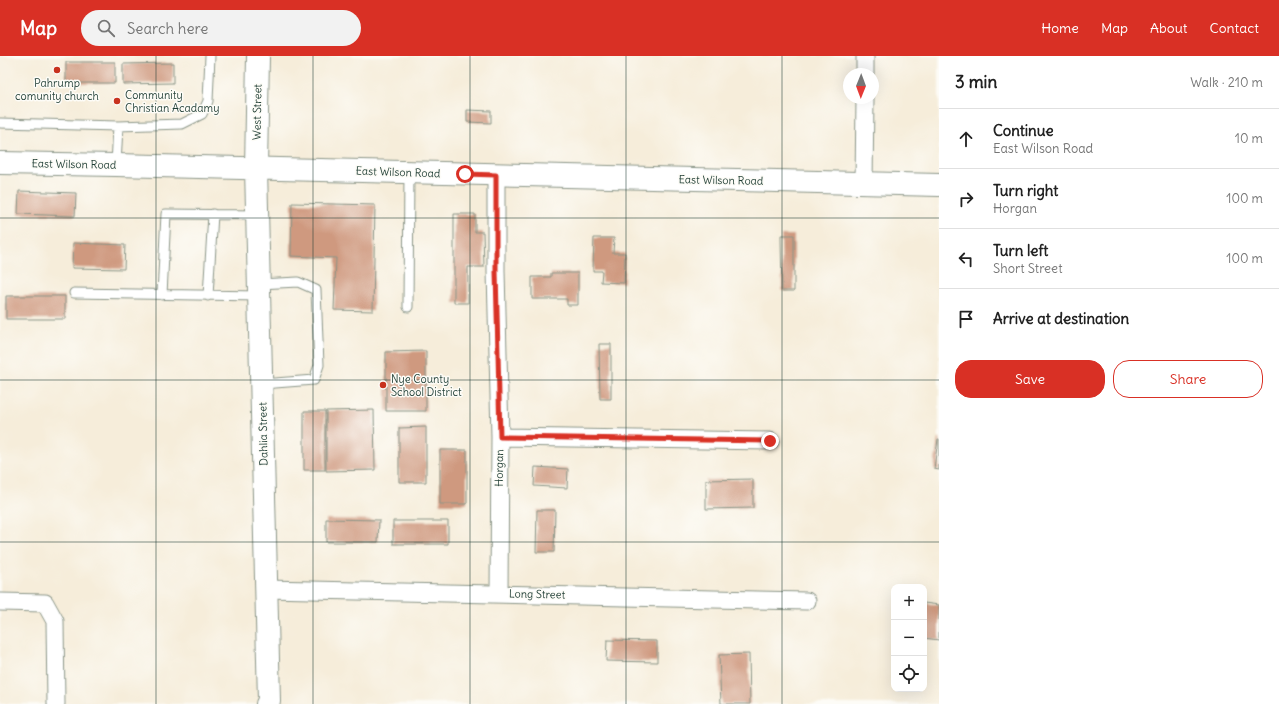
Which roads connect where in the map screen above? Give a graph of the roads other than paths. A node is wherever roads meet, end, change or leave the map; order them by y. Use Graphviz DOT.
graph roads {
  1 [pos="210,56"];
  2 [pos="258,56"];
  3 [pos="865,56"];
  4 [pos="865,68"];
  5 [pos="865,104"];
  6 [pos="0,123"];
  7 [pos="118,126"];
  8 [pos="0,163"];
  9 [pos="116,164"];
  10 [pos="256,168"];
  11 [pos="409,172"];
  12 [pos="496,175"];
  13 [pos="864,184"];
  14 [pos="939,185"];
  15 [pos="213,214"];
  16 [pos="258,215"];
  17 [pos="259,290"];
  18 [pos="74,293"];
  19 [pos="162,295"];
  20 [pos="208,296"];
  21 [pos="408,307"];
  22 [pos="262,384"];
  23 [pos="500,437"];
  24 [pos="770,441"];
  25 [pos="266,589"];
  26 [pos="499,593"];
  27 [pos="807,601"];
  28 [pos="0,602"];
  29 [pos="268,702"];
  30 [pos="56,704"];
  1 -- 7 [label="lane"];
  2 -- 10 [label="street, West Street"];
  3 -- 4 [label="street"];
  5 -- 13 [label="street"];
  6 -- 7 [label="lane"];
  7 -- 9 [label="lane"];
  8 -- 9 [label="street, East Wilson Road"];
  9 -- 10 [label="street, East Wilson Road"];
  10 -- 11 [label="street, East Wilson Road"];
  10 -- 16 [label="street, Dahlia Street"];
  11 -- 12 [label="street, East Wilson Road"];
  11 -- 21 [label="lane"];
  12 -- 13 [label="street, East Wilson Road"];
  12 -- 23 [label="street, Horgan"];
  13 -- 14 [label="street, East Wilson Road"];
  15 -- 16 [label="lane"];
  15 -- 19 [label="lane"];
  15 -- 20 [label="lane"];
  16 -- 17 [label="street, Dahlia Street"];
  17 -- 20 [label="lane"];
  17 -- 22 [label="street, Dahlia Street"];
  17 -- 22 [label="lane"];
  18 -- 19 [label="lane"];
  19 -- 20 [label="lane"];
  22 -- 25 [label="street, Dahlia Street"];
  23 -- 24 [label="street"];
  23 -- 26 [label="street, Horgan"];
  25 -- 26 [label="street, Long Street"];
  25 -- 29 [label="street, Dahlia Street"];
  26 -- 27 [label="street, Long Street"];
  28 -- 30 [label="street"];
}
